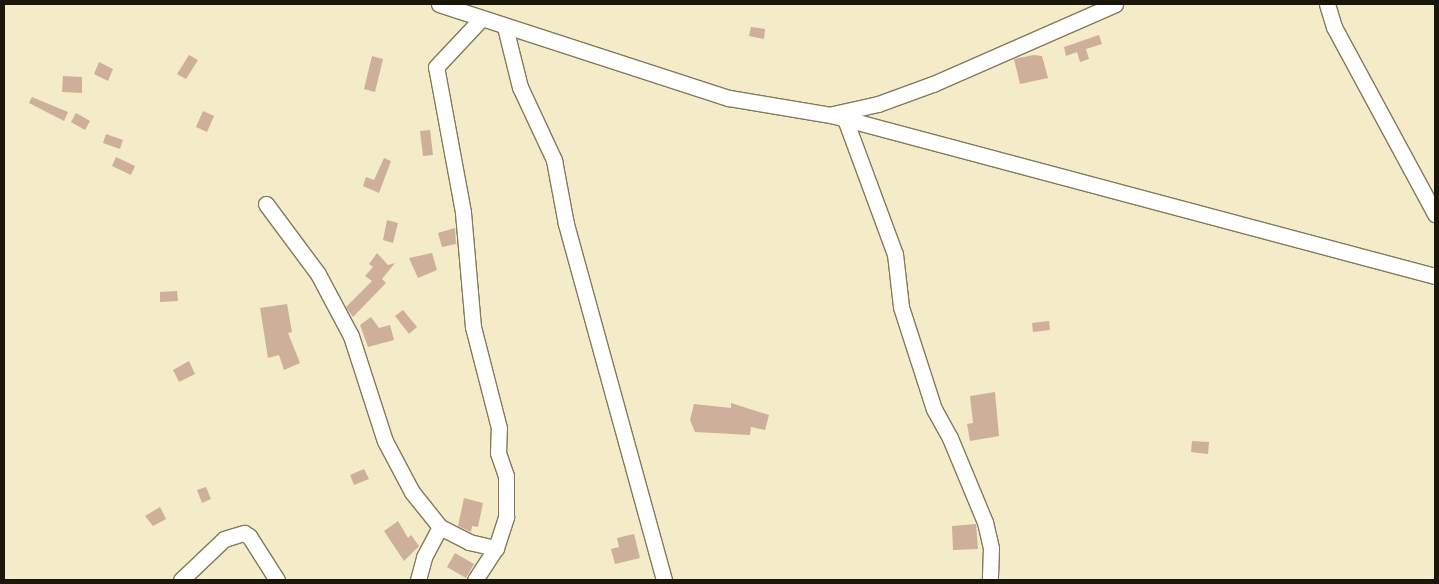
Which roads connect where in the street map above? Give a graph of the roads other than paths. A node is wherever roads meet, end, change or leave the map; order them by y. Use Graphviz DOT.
graph roads {
  1 [pos="438,4"];
  2 [pos="1115,4"];
  3 [pos="1327,4"];
  4 [pos="481,19"];
  5 [pos="505,27"];
  6 [pos="838,117"];
  7 [pos="266,204"];
  8 [pos="1435,214"];
  9 [pos="1435,276"];
  10 [pos="440,528"];
  11 [pos="496,548"];
  12 [pos="181,580"];
  13 [pos="277,580"];
  14 [pos="418,580"];
  15 [pos="476,580"];
  16 [pos="664,580"];
  17 [pos="990,580"];
  1 -- 4 [label="street"];
  2 -- 6 [label="street"];
  3 -- 8 [label="street"];
  4 -- 5 [label="street"];
  4 -- 11 [label="street"];
  5 -- 6 [label="street"];
  5 -- 16 [label="street"];
  6 -- 9 [label="street"];
  6 -- 17 [label="street"];
  7 -- 10 [label="street"];
  10 -- 11 [label="street"];
  10 -- 14 [label="street"];
  11 -- 15 [label="street"];
  12 -- 13 [label="street"];
}
